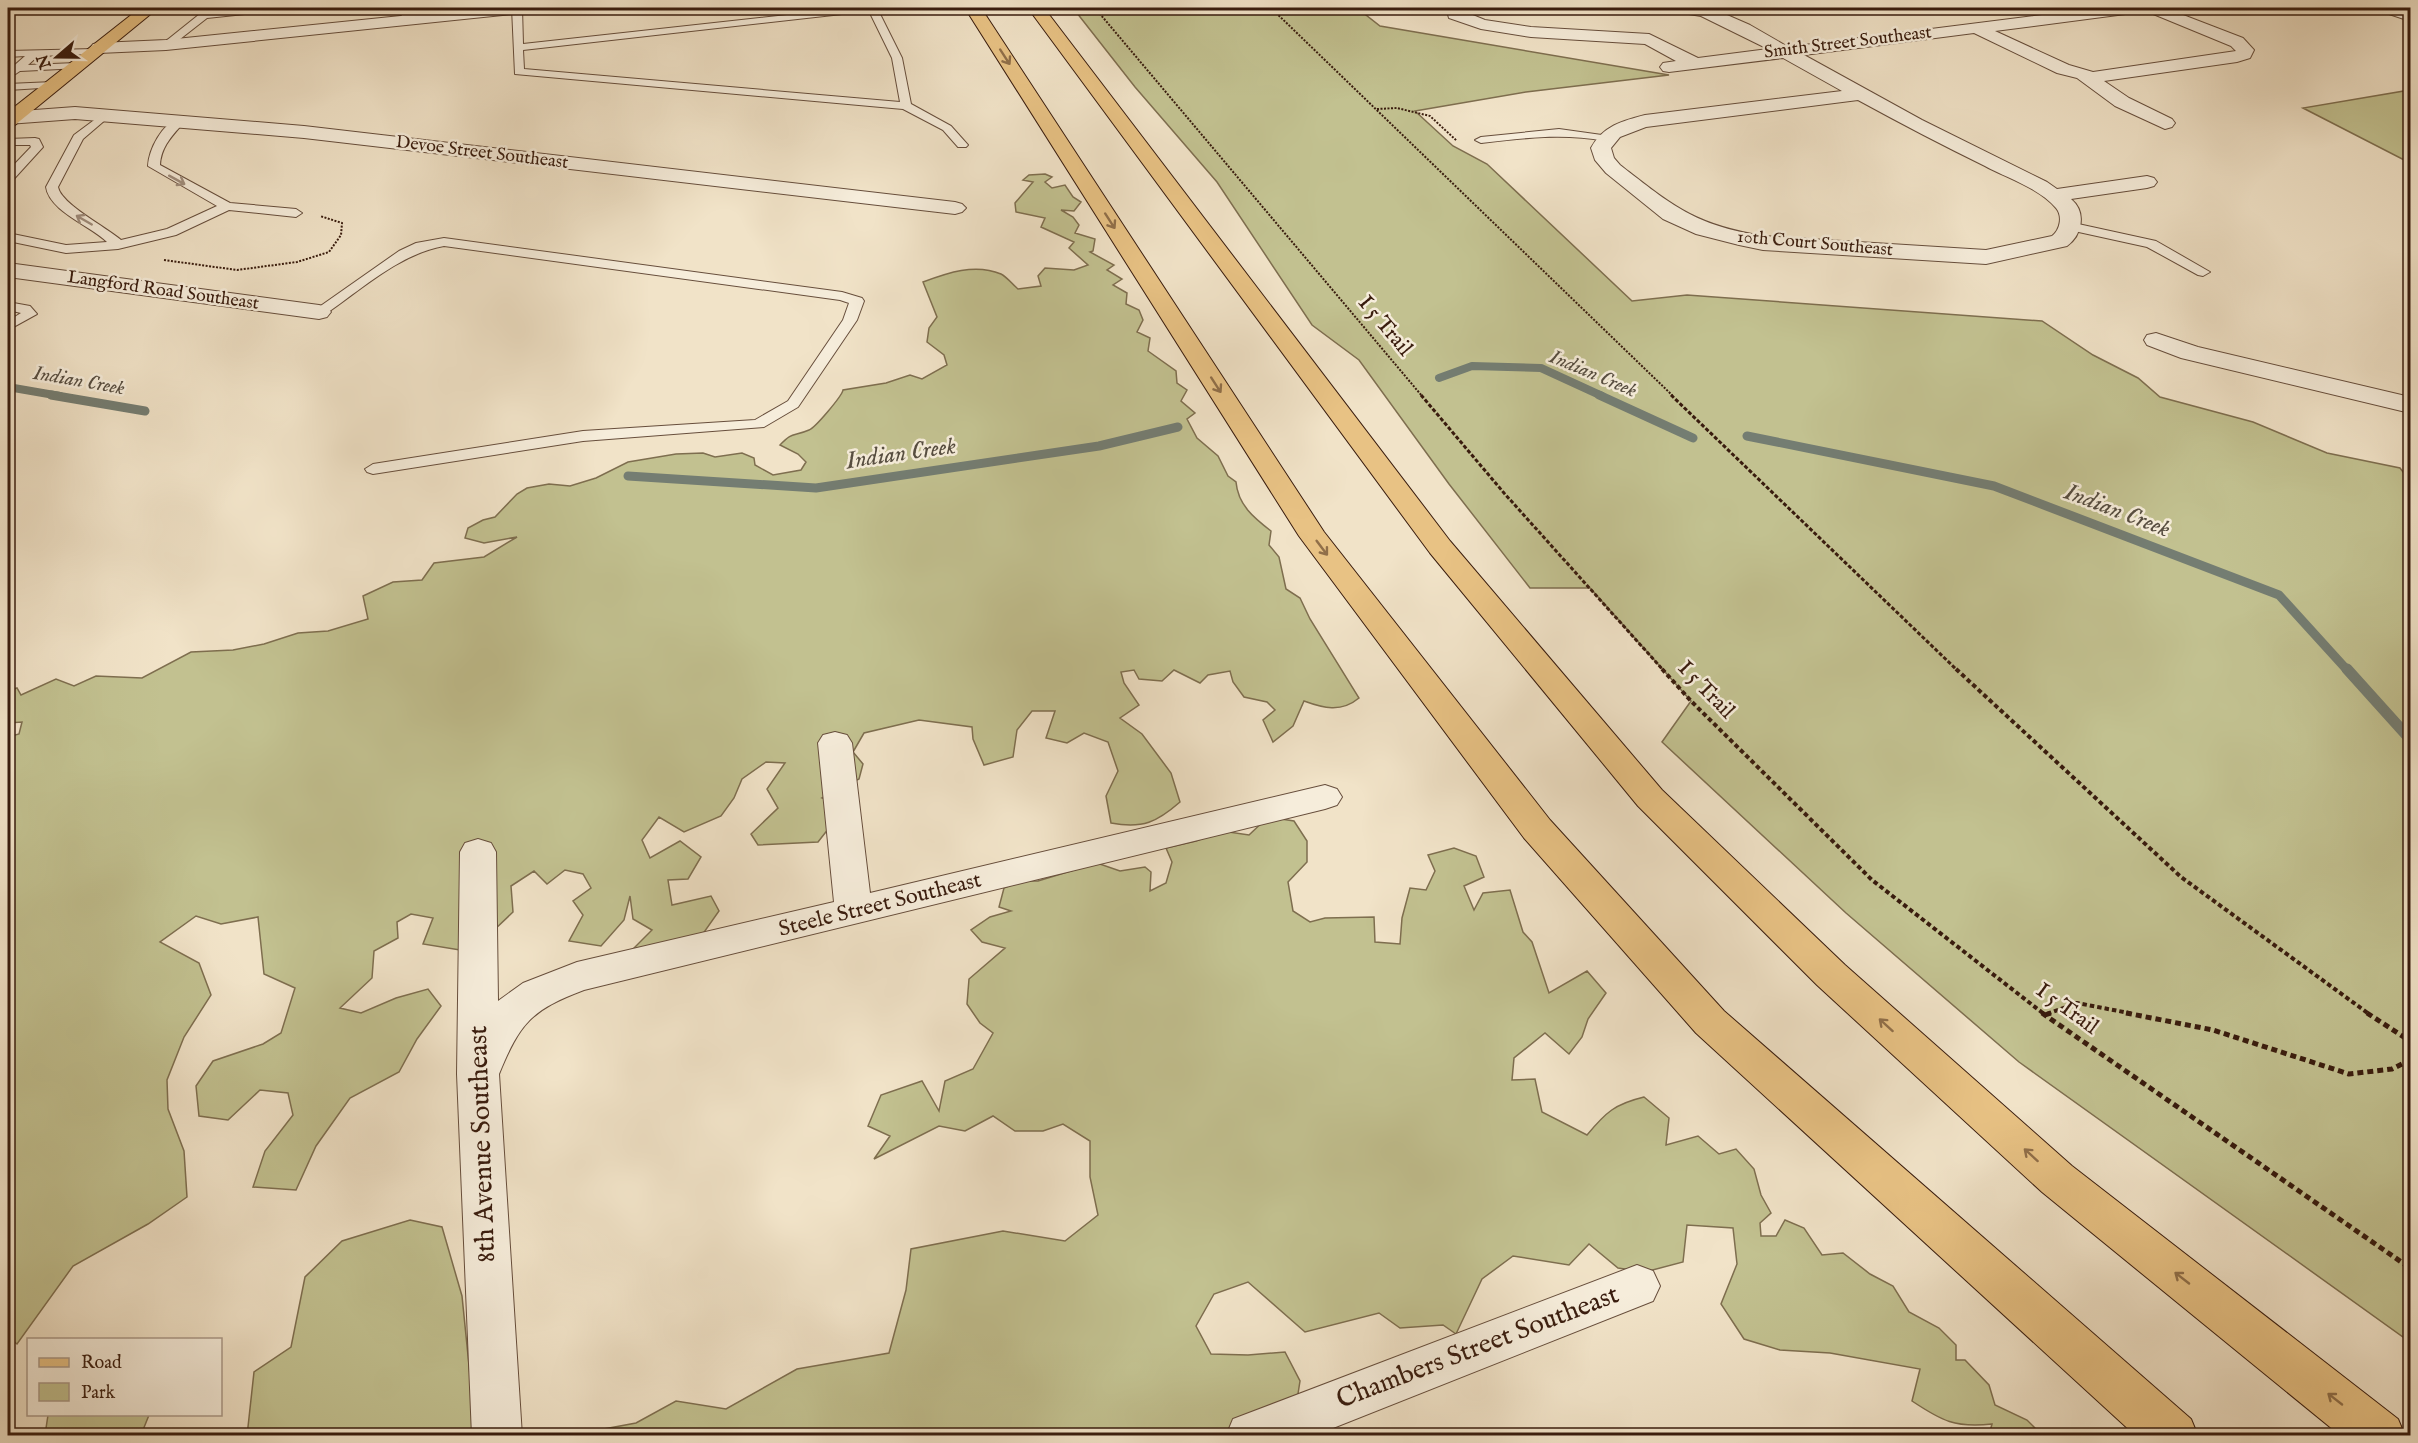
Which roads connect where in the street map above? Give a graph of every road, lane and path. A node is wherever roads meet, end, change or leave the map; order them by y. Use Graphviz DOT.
graph roads {
  1 [pos="150,8"];
  2 [pos="517,8"];
  3 [pos="522,8"];
  4 [pos="872,8"];
  5 [pos="973,8"];
  6 [pos="1036,8"];
  7 [pos="1095,8"];
  8 [pos="1271,8"];
  9 [pos="1454,8"];
  10 [pos="1677,8"];
  11 [pos="2133,8"];
  12 [pos="2152,8"];
  13 [pos="2386,8"];
  14 [pos="254,10"];
  15 [pos="207,11"];
  16 [pos="407,14"];
  17 [pos="2410,16"];
  18 [pos="1978,28"];
  19 [pos="165,45"];
  20 [pos="518,48"];
  21 [pos="96,50"];
  22 [pos="1785,51"];
  23 [pos="35,53"];
  24 [pos="8,54"];
  25 [pos="1694,63"];
  26 [pos="76,66"];
  27 [pos="1669,67"];
  28 [pos="18,68"];
  29 [pos="2084,75"];
  30 [pos="8,76"];
  31 [pos="53,85"];
  32 [pos="8,87"];
  33 [pos="1862,94"];
  34 [pos="906,106"];
  35 [pos="1376,109"];
  36 [pos="105,115"];
  37 [pos="9,119"];
  38 [pos="179,121"];
  39 [pos="2165,123"];
  40 [pos="1605,138"];
  41 [pos="1481,140"];
  42 [pos="12,142"];
  43 [pos="962,145"];
  44 [pos="8,164"];
  45 [pos="8,178"];
  46 [pos="2147,182"];
  47 [pos="2055,195"];
  48 [pos="227,206"];
  49 [pos="955,208"];
  50 [pos="296,213"];
  51 [pos="2069,226"];
  52 [pos="8,237"];
  53 [pos="118,245"];
  54 [pos="8,270"];
  55 [pos="2203,272"];
  56 [pos="8,306"];
  57 [pos="319,312"];
  58 [pos="8,326"];
  59 [pos="2156,340"];
  60 [pos="2410,405"];
  61 [pos="373,469"];
  62 [pos="835,743"];
  63 [pos="1325,797"];
  64 [pos="478,852"];
  65 [pos="854,912"];
  66 [pos="2045,1016"];
  67 [pos="2410,1041"];
  68 [pos="2410,1060"];
  69 [pos="478,1074"];
  70 [pos="2410,1268"];
  71 [pos="1637,1286"];
  72 [pos="497,1436"];
  73 [pos="1251,1436"];
  74 [pos="2173,1436"];
  75 [pos="2380,1436"];
  1 -- 21 [label="main road"];
  2 -- 3 [label="street"];
  2 -- 16 [label="street"];
  2 -- 20 [label="lane"];
  4 -- 20 [label="lane"];
  4 -- 34 [label="lane"];
  5 -- 74 [label="main road, one-way"];
  75 -- 6 [label="main road, one-way"];
  7 -- 66 [label="path, I 5 Trail"];
  8 -- 35 [label="path"];
  9 -- 25 [label="street"];
  10 -- 22 [label="street"];
  11 -- 18 [label="street, Smith Street Southeast"];
  12 -- 29 [label="street"];
  13 -- 17 [label="street"];
  14 -- 15 [label="lane"];
  15 -- 19 [label="lane"];
  16 -- 19 [label="street"];
  18 -- 22 [label="street, Smith Street Southeast"];
  18 -- 29 [label="street"];
  19 -- 21 [label="street"];
  20 -- 34 [label="lane"];
  21 -- 23 [label="lane"];
  21 -- 26 [label="main road"];
  22 -- 25 [label="street, Smith Street Southeast"];
  22 -- 33 [label="street"];
  23 -- 24 [label="lane"];
  23 -- 28 [label="lane"];
  25 -- 27 [label="street, Smith Street Southeast"];
  26 -- 28 [label="lane"];
  26 -- 31 [label="main road"];
  28 -- 30 [label="lane"];
  29 -- 39 [label="street"];
  31 -- 32 [label="lane"];
  31 -- 37 [label="main road"];
  33 -- 40 [label="street"];
  33 -- 47 [label="street"];
  34 -- 43 [label="lane"];
  35 -- 41 [label="path"];
  35 -- 67 [label="path"];
  36 -- 37 [label="street, Devoe Street Southeast"];
  36 -- 38 [label="street, Devoe Street Southeast"];
  53 -- 36 [label="lane, one-way"];
  38 -- 48 [label="lane, one-way"];
  38 -- 49 [label="street, Devoe Street Southeast"];
  40 -- 41 [label="lane"];
  40 -- 51 [label="street, 10th Court Southeast"];
  42 -- 44 [label="lane"];
  42 -- 45 [label="lane"];
  46 -- 47 [label="street"];
  47 -- 51 [label="street"];
  48 -- 50 [label="lane"];
  48 -- 53 [label="lane"];
  50 -- 53 [label="path"];
  51 -- 55 [label="lane"];
  52 -- 53 [label="lane"];
  54 -- 57 [label="street, Langford Road Southeast"];
  56 -- 58 [label="lane"];
  57 -- 61 [label="lane"];
  59 -- 60 [label="street"];
  62 -- 65 [label="street"];
  63 -- 65 [label="street, Steele Street Southeast"];
  64 -- 69 [label="street, 8th Avenue Southeast"];
  65 -- 69 [label="street, Steele Street Southeast"];
  66 -- 68 [label="path"];
  66 -- 70 [label="path, I 5 Trail"];
  69 -- 72 [label="street, 8th Avenue Southeast"];
  71 -- 73 [label="street, Chambers Street Southeast"];
}
